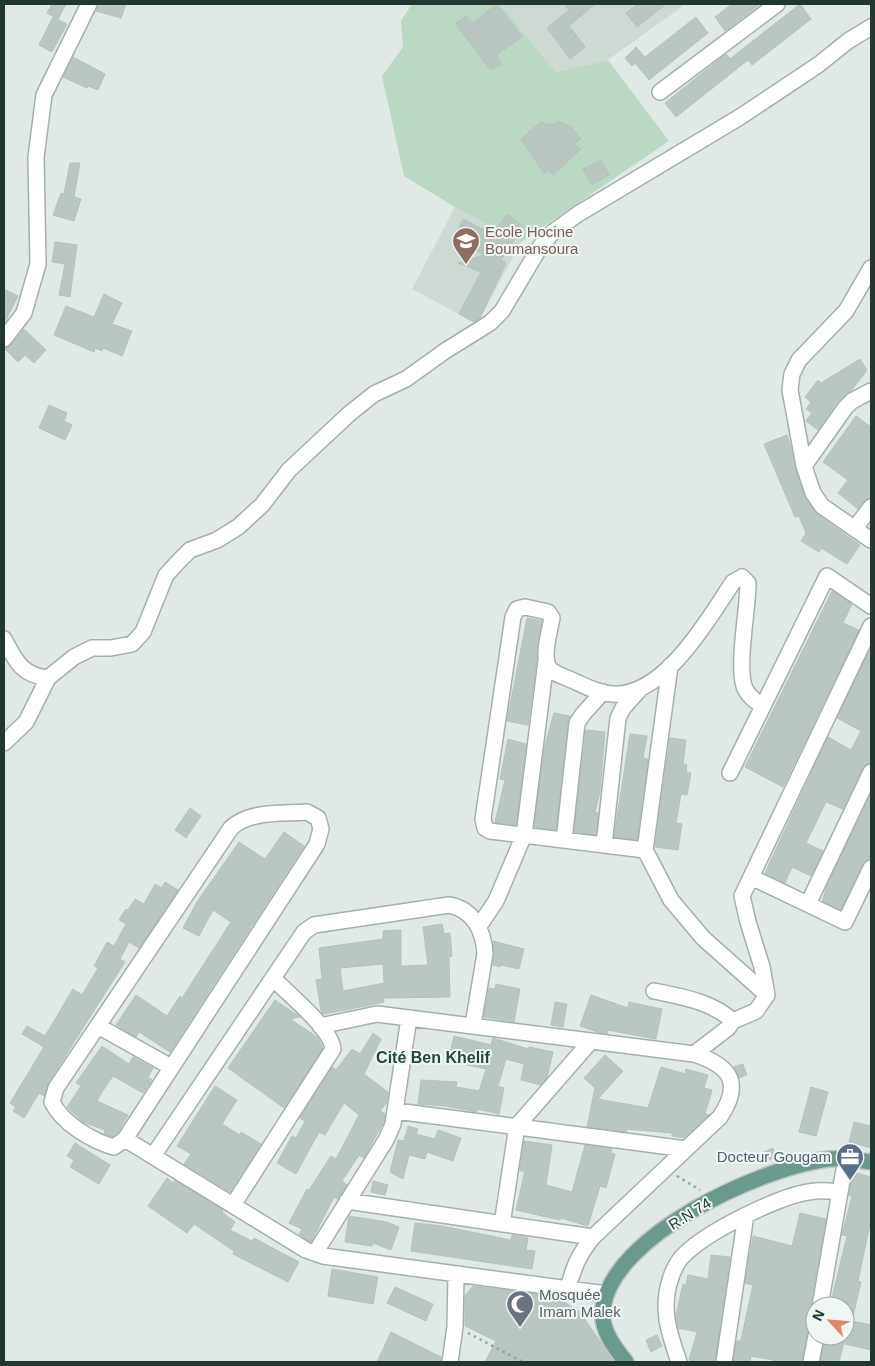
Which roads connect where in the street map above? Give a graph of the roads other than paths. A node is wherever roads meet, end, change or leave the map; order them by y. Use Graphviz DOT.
graph roads {
  1 [pos="89,4"];
  2 [pos="777,4"];
  3 [pos="871,27"];
  4 [pos="660,92"];
  5 [pos="871,268"];
  6 [pos="4,339"];
  7 [pos="871,391"];
  8 [pos="804,466"];
  9 [pos="871,507"];
  10 [pos="855,528"];
  11 [pos="871,540"];
  12 [pos="871,606"];
  13 [pos="871,626"];
  14 [pos="4,639"];
  15 [pos="546,661"];
  16 [pos="670,666"];
  17 [pos="48,678"];
  18 [pos="643,686"];
  19 [pos="603,692"];
  20 [pos="762,706"];
  21 [pos="4,743"];
  22 [pos="871,772"];
  23 [pos="730,773"];
  24 [pos="524,835"];
  25 [pos="564,840"];
  26 [pos="604,845"];
  27 [pos="645,850"];
  28 [pos="871,868"];
  29 [pos="751,877"];
  30 [pos="808,904"];
  31 [pos="479,926"];
  32 [pos="273,978"];
  33 [pos="654,990"];
  34 [pos="767,996"];
  35 [pos="409,1018"];
  36 [pos="733,1021"];
  37 [pos="98,1026"];
  38 [pos="320,1026"];
  39 [pos="473,1026"];
  40 [pos="591,1041"];
  41 [pos="694,1054"];
  42 [pos="171,1068"];
  43 [pos="396,1111"];
  44 [pos="517,1126"];
  45 [pos="125,1139"];
  46 [pos="686,1149"];
  47 [pos="153,1156"];
  48 [pos="846,1158"];
  49 [pos="871,1162"];
  50 [pos="838,1192"];
  51 [pos="348,1202"];
  52 [pos="233,1205"];
  53 [pos="746,1215"];
  54 [pos="502,1224"];
  55 [pos="593,1237"];
  56 [pos="315,1253"];
  57 [pos="456,1274"];
  58 [pos="568,1289"];
  59 [pos="606,1294"];
  60 [pos="822,1296"];
  61 [pos="814,1346"];
  62 [pos="450,1362"];
  63 [pos="626,1362"];
  64 [pos="679,1362"];
  65 [pos="724,1362"];
  66 [pos="812,1362"];
  1 -- 6 [label="street"];
  2 -- 4 [label="street"];
  3 -- 17 [label="street"];
  5 -- 8 [label="street"];
  7 -- 8 [label="street"];
  8 -- 10 [label="street"];
  9 -- 10 [label="street"];
  10 -- 11 [label="street"];
  12 -- 20 [label="street"];
  13 -- 29 [label="street"];
  14 -- 17 [label="street"];
  15 -- 19 [label="street"];
  15 -- 24 [label="street"];
  15 -- 24 [label="street"];
  16 -- 18 [label="street"];
  16 -- 20 [label="street"];
  16 -- 27 [label="street"];
  17 -- 21 [label="street"];
  18 -- 19 [label="street"];
  18 -- 26 [label="street"];
  19 -- 25 [label="street"];
  20 -- 23 [label="street"];
  22 -- 30 [label="street"];
  24 -- 25 [label="street"];
  24 -- 31 [label="street"];
  25 -- 26 [label="street"];
  26 -- 27 [label="street"];
  27 -- 34 [label="street"];
  28 -- 30 [label="street"];
  29 -- 30 [label="street"];
  29 -- 34 [label="street"];
  31 -- 32 [label="street"];
  31 -- 39 [label="street"];
  32 -- 38 [label="street"];
  32 -- 47 [label="street"];
  33 -- 36 [label="street"];
  34 -- 36 [label="street"];
  35 -- 38 [label="street"];
  35 -- 39 [label="street"];
  35 -- 43 [label="street"];
  36 -- 41 [label="street"];
  37 -- 42 [label="street"];
  37 -- 42 [label="street"];
  37 -- 45 [label="street"];
  38 -- 52 [label="street"];
  39 -- 40 [label="street"];
  40 -- 41 [label="street"];
  40 -- 44 [label="street"];
  41 -- 46 [label="street"];
  42 -- 45 [label="street"];
  43 -- 44 [label="street"];
  43 -- 51 [label="street"];
  44 -- 46 [label="street"];
  44 -- 54 [label="street"];
  45 -- 47 [label="street"];
  46 -- 55 [label="street"];
  47 -- 52 [label="street"];
  48 -- 49 [label="main road, R.N 74"];
  48 -- 50 [label="street"];
  48 -- 59 [label="main road, R.N 74"];
  50 -- 53 [label="street"];
  50 -- 60 [label="street"];
  51 -- 54 [label="street"];
  51 -- 56 [label="street"];
  52 -- 56 [label="street"];
  53 -- 64 [label="street"];
  53 -- 65 [label="street"];
  54 -- 55 [label="street"];
  55 -- 58 [label="street"];
  56 -- 57 [label="street"];
  57 -- 58 [label="street"];
  57 -- 62 [label="street"];
  58 -- 59 [label="street"];
  59 -- 63 [label="main road, R.N 74"];
  61 -- 66 [label="street"];
}
